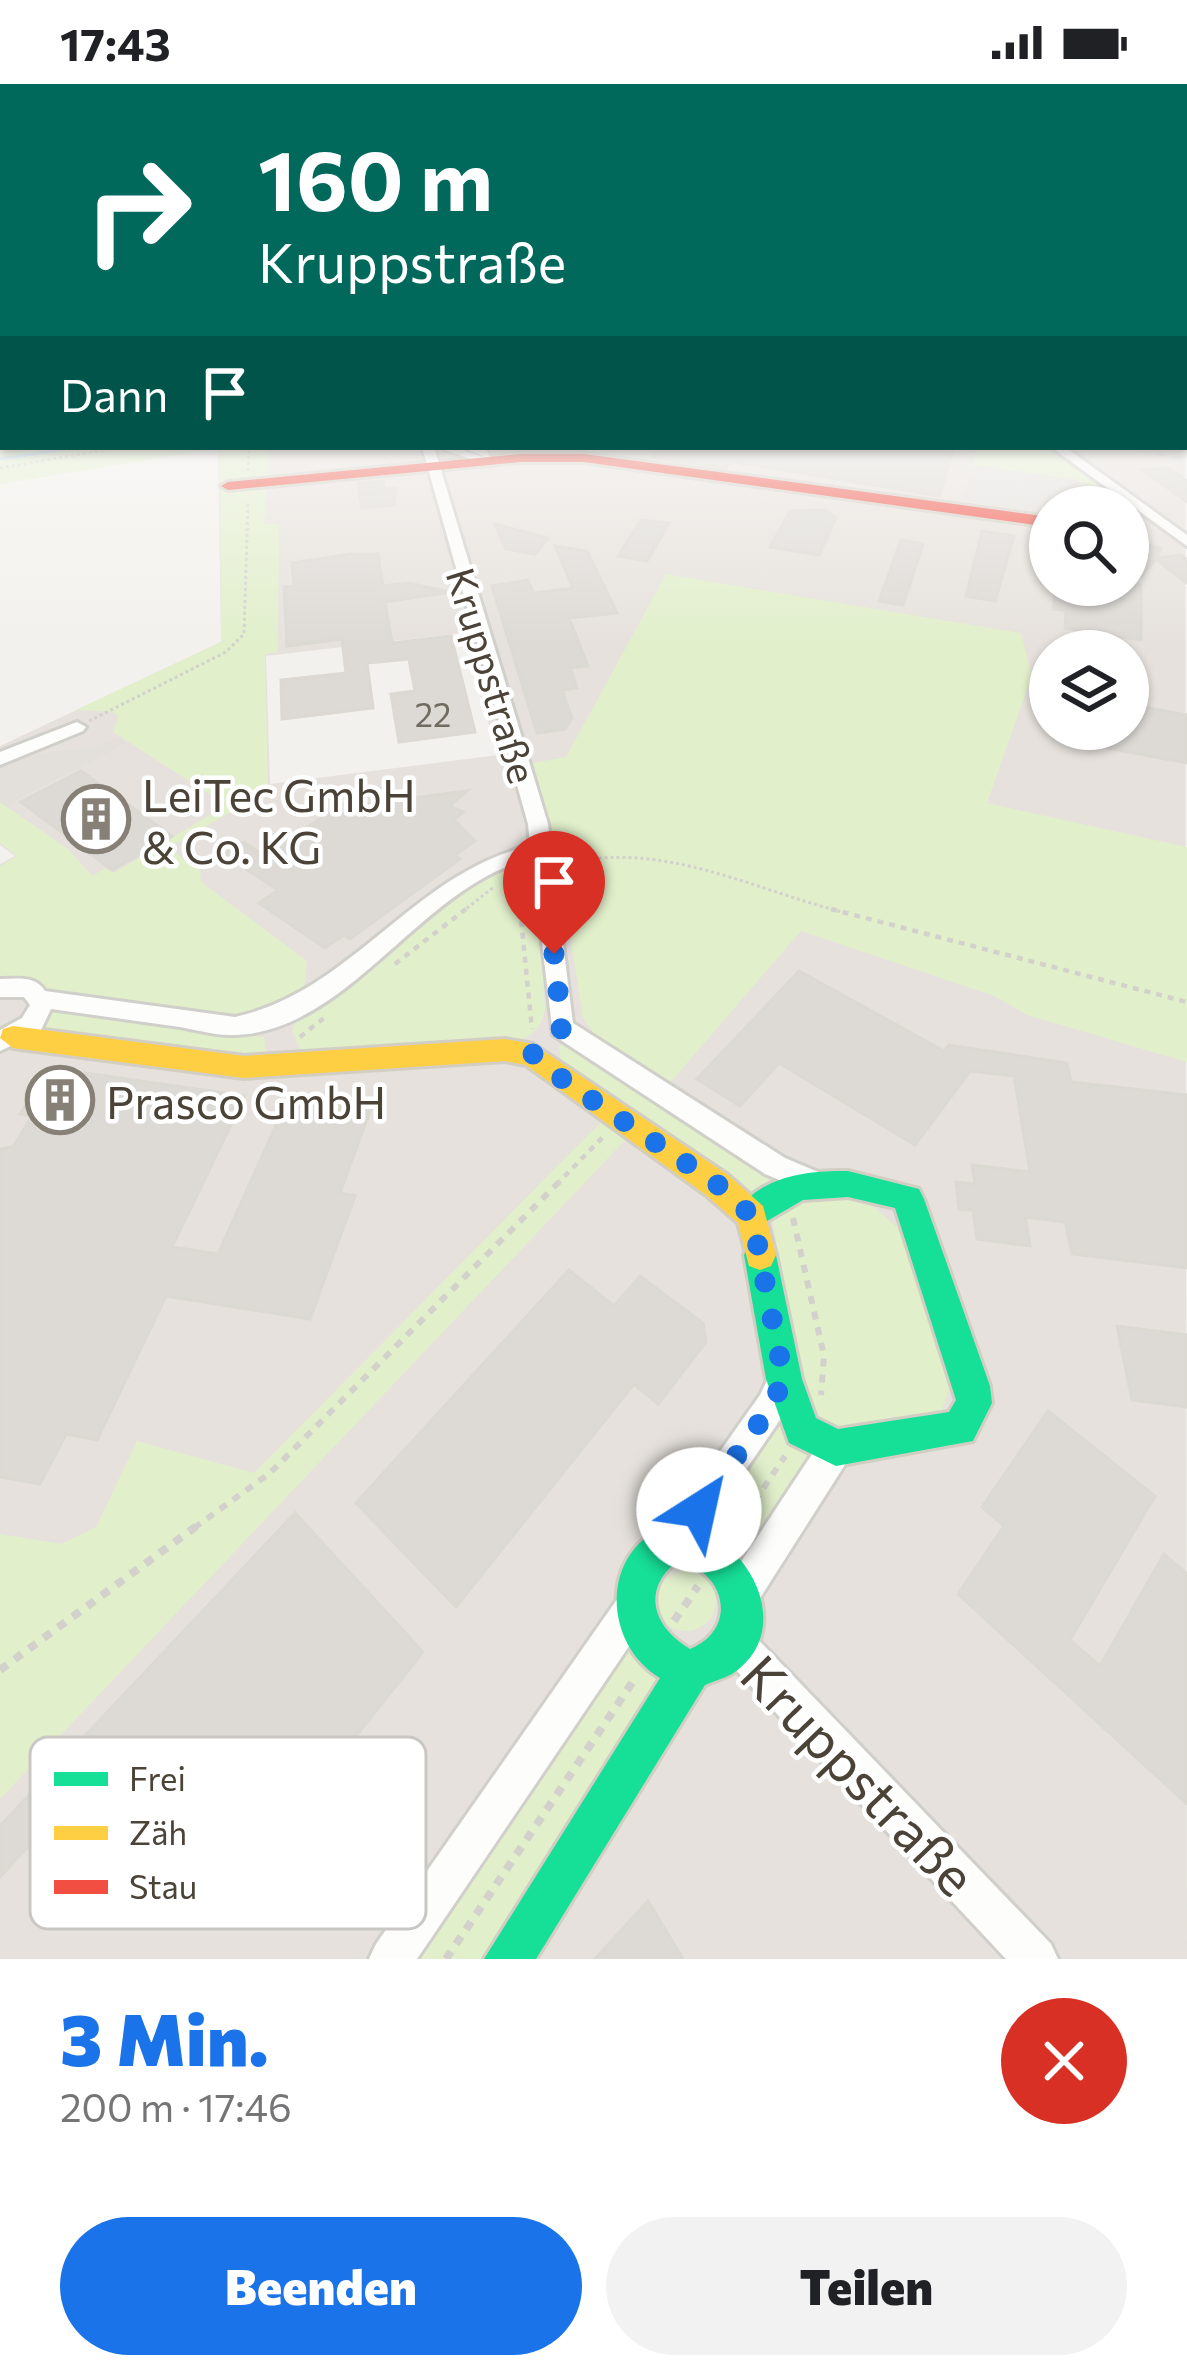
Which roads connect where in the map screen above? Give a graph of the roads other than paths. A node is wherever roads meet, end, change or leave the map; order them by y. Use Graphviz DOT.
graph roads {
  1 [pos="322,472"];
  2 [pos="441,472"];
  3 [pos="696,472"];
  4 [pos="1090,472"];
  5 [pos="238,485"];
  6 [pos="1151,516"];
  7 [pos="1029,519"];
  8 [pos="1187,542"];
  9 [pos="77,728"];
  10 [pos="0,759"];
  11 [pos="545,866"];
  12 [pos="0,988"];
  13 [pos="41,998"];
  14 [pos="278,1018"];
  15 [pos="6,1039"];
  16 [pos="547,1041"];
  17 [pos="299,1065"];
  18 [pos="828,1188"];
  19 [pos="752,1216"];
  20 [pos="784,1379"];
  21 [pos="836,1448"];
  22 [pos="675,1544"];
  23 [pos="740,1596"];
  24 [pos="632,1609"];
  25 [pos="734,1642"];
  26 [pos="690,1670"];
  27 [pos="426,1909"];
  28 [pos="413,1929"];
  29 [pos="392,1959"];
  30 [pos="508,1959"];
  31 [pos="1036,1959"];
  1 -- 5 [label="street"];
  2 -- 11 [label="street, Kruppstraße"];
  3 -- 7 [label="street"];
  4 -- 6 [label="street"];
  6 -- 8 [label="street"];
  9 -- 10 [label="street"];
  11 -- 14 [label="street"];
  11 -- 16 [label="street, Kruppstraße"];
  12 -- 13 [label="street"];
  13 -- 14 [label="street"];
  13 -- 15 [label="street"];
  14 -- 17 [label="street"];
  15 -- 17 [label="street"];
  16 -- 17 [label="street"];
  16 -- 18 [label="street"];
  16 -- 19 [label="street"];
  18 -- 19 [label="street"];
  18 -- 21 [label="street"];
  19 -- 20 [label="street"];
  20 -- 21 [label="street"];
  20 -- 22 [label="street"];
  21 -- 23 [label="street, Kruppstraße"];
  22 -- 23 [label="street, Kruppstraße"];
  22 -- 24 [label="street"];
  23 -- 25 [label="street, Kruppstraße"];
  24 -- 26 [label="street, Kruppstraße"];
  24 -- 27 [label="street"];
  25 -- 26 [label="street, Kruppstraße"];
  25 -- 31 [label="street, Kruppstraße"];
  26 -- 30 [label="street, Kruppstraße"];
  28 -- 29 [label="street"];
}
